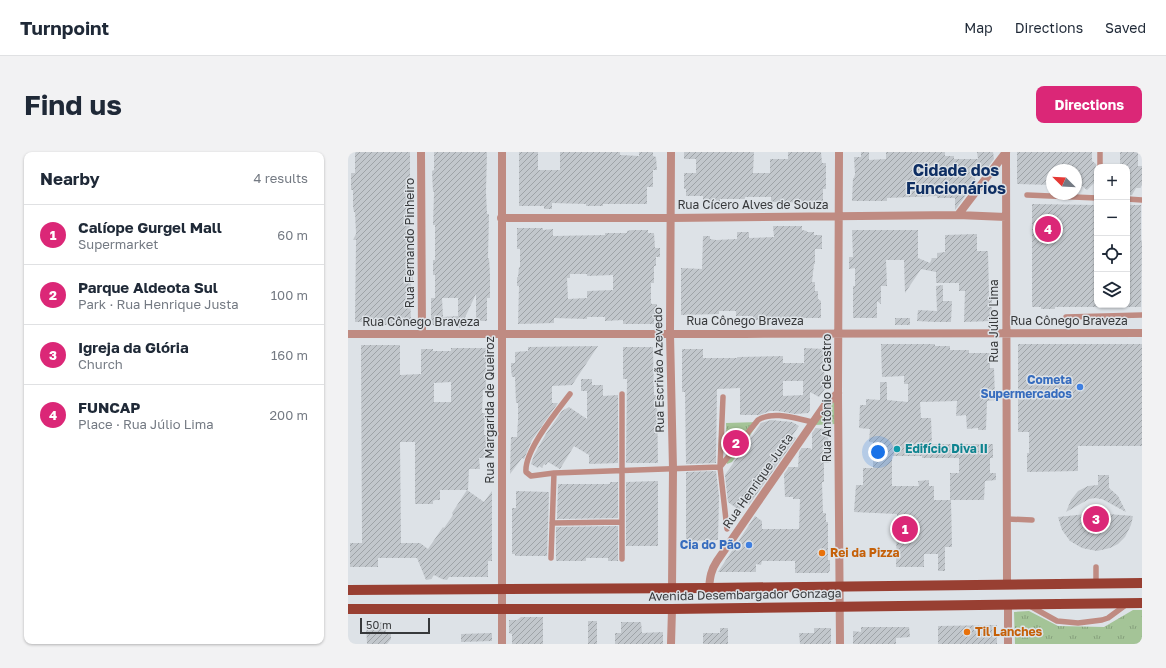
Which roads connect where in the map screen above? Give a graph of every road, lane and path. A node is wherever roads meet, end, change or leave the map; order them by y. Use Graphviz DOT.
graph roads {
  1 [pos="421,152"];
  2 [pos="502,152"];
  3 [pos="671,152"];
  4 [pos="839,152"];
  5 [pos="1006,152"];
  6 [pos="1100,152"];
  7 [pos="1100,164"];
  8 [pos="1027,195"];
  9 [pos="1094,198"];
  10 [pos="1130,199"];
  11 [pos="1142,200"];
  12 [pos="958,215"];
  13 [pos="838,217"];
  14 [pos="1006,217"];
  15 [pos="501,218"];
  16 [pos="671,218"];
  17 [pos="1142,315"];
  18 [pos="1066,317"];
  19 [pos="839,333"];
  20 [pos="1142,333"];
  21 [pos="348,334"];
  22 [pos="422,334"];
  23 [pos="502,334"];
  24 [pos="670,334"];
  25 [pos="1006,334"];
  26 [pos="838,393"];
  27 [pos="570,394"];
  28 [pos="622,394"];
  29 [pos="723,397"];
  30 [pos="813,422"];
  31 [pos="720,467"];
  32 [pos="673,469"];
  33 [pos="622,471"];
  34 [pos="554,474"];
  35 [pos="1007,519"];
  36 [pos="1032,520"];
  37 [pos="622,522"];
  38 [pos="552,523"];
  39 [pos="727,529"];
  40 [pos="551,558"];
  41 [pos="622,559"];
  42 [pos="1096,567"];
  43 [pos="1096,583"];
  44 [pos="1142,583"];
  45 [pos="1008,585"];
  46 [pos="841,586"];
  47 [pos="672,588"];
  48 [pos="709,588"];
  49 [pos="502,589"];
  50 [pos="348,590"];
  51 [pos="1026,603"];
  52 [pos="1129,603"];
  53 [pos="1142,603"];
  54 [pos="1008,604"];
  55 [pos="840,607"];
  56 [pos="502,608"];
  57 [pos="348,609"];
  58 [pos="672,609"];
  59 [pos="671,643"];
  60 [pos="502,644"];
  61 [pos="840,644"];
  62 [pos="1008,644"];
  1 -- 22 [label="street, Rua Fernando Pinheiro"];
  2 -- 15 [label="street, Rua Margarida de Queiroz"];
  3 -- 16 [label="street, Rua Escrivão Azevedo"];
  4 -- 13 [label="street, Rua Antônio de Castro"];
  5 -- 12 [label="street"];
  5 -- 14 [label="street, Rua Júlio Lima"];
  6 -- 7 [label="lane"];
  8 -- 9 [label="lane"];
  10 -- 11 [label="lane"];
  12 -- 13 [label="street, Rua Cícero Alves de Souza"];
  12 -- 14 [label="street, Rua Cícero Alves de Souza"];
  13 -- 16 [label="street, Rua Cícero Alves de Souza"];
  13 -- 19 [label="street, Rua Antônio de Castro"];
  14 -- 25 [label="street, Rua Júlio Lima"];
  15 -- 16 [label="street, Rua Cícero Alves de Souza"];
  15 -- 23 [label="street, Rua Margarida de Queiroz"];
  16 -- 24 [label="street, Rua Escrivão Azevedo"];
  17 -- 18 [label="lane"];
  19 -- 24 [label="street, Rua Cônego Braveza"];
  19 -- 25 [label="street, Rua Cônego Braveza"];
  19 -- 26 [label="street, Rua Antônio de Castro"];
  20 -- 25 [label="street, Rua Cônego Braveza"];
  21 -- 22 [label="street, Rua Cônego Braveza"];
  22 -- 23 [label="street, Rua Cônego Braveza"];
  23 -- 24 [label="street, Rua Cônego Braveza"];
  23 -- 49 [label="street, Rua Margarida de Queiroz"];
  24 -- 32 [label="street, Rua Escrivão Azevedo"];
  25 -- 35 [label="street, Rua Júlio Lima"];
  26 -- 30 [label="street, Rua Henrique Justa"];
  26 -- 46 [label="street, Rua Antônio de Castro"];
  27 -- 34 [label="lane"];
  28 -- 33 [label="lane"];
  29 -- 31 [label="lane"];
  30 -- 31 [label="lane"];
  30 -- 48 [label="street, Rua Henrique Justa"];
  31 -- 32 [label="lane"];
  31 -- 39 [label="lane"];
  32 -- 33 [label="lane"];
  32 -- 47 [label="street, Rua Escrivão Azevedo"];
  33 -- 34 [label="lane"];
  33 -- 37 [label="lane"];
  34 -- 38 [label="lane"];
  35 -- 36 [label="lane"];
  35 -- 45 [label="street, Rua Júlio Lima"];
  37 -- 38 [label="lane"];
  37 -- 41 [label="lane"];
  38 -- 40 [label="lane"];
  42 -- 43 [label="lane"];
  43 -- 44 [label="main road, Avenida Desembargador Gonzaga"];
  43 -- 45 [label="main road, Avenida Desembargador Gonzaga"];
  45 -- 46 [label="main road, Avenida Desembargador Gonzaga"];
  46 -- 48 [label="main road, Avenida Desembargador Gonzaga"];
  46 -- 55 [label="street, Rua Antônio de Castro"];
  47 -- 48 [label="main road, Avenida Desembargador Gonzaga"];
  47 -- 49 [label="main road, Avenida Desembargador Gonzaga"];
  49 -- 50 [label="main road, Avenida Desembargador Gonzaga"];
  49 -- 56 [label="street, Rua Margarida de Queiroz"];
  51 -- 52 [label="main road, Avenida Desembargador Gonzaga"];
  51 -- 52 [label="lane"];
  51 -- 54 [label="main road, Avenida Desembargador Gonzaga"];
  52 -- 53 [label="main road, Avenida Desembargador Gonzaga"];
  54 -- 55 [label="main road, Avenida Desembargador Gonzaga"];
  54 -- 62 [label="street"];
  55 -- 58 [label="main road, Avenida Desembargador Gonzaga"];
  55 -- 61 [label="street, Rua Antônio de Castro"];
  56 -- 57 [label="main road, Avenida Desembargador Gonzaga"];
  56 -- 58 [label="main road, Avenida Desembargador Gonzaga"];
  56 -- 60 [label="street, Rua Margarida de Queiroz"];
  58 -- 59 [label="street"];
}
